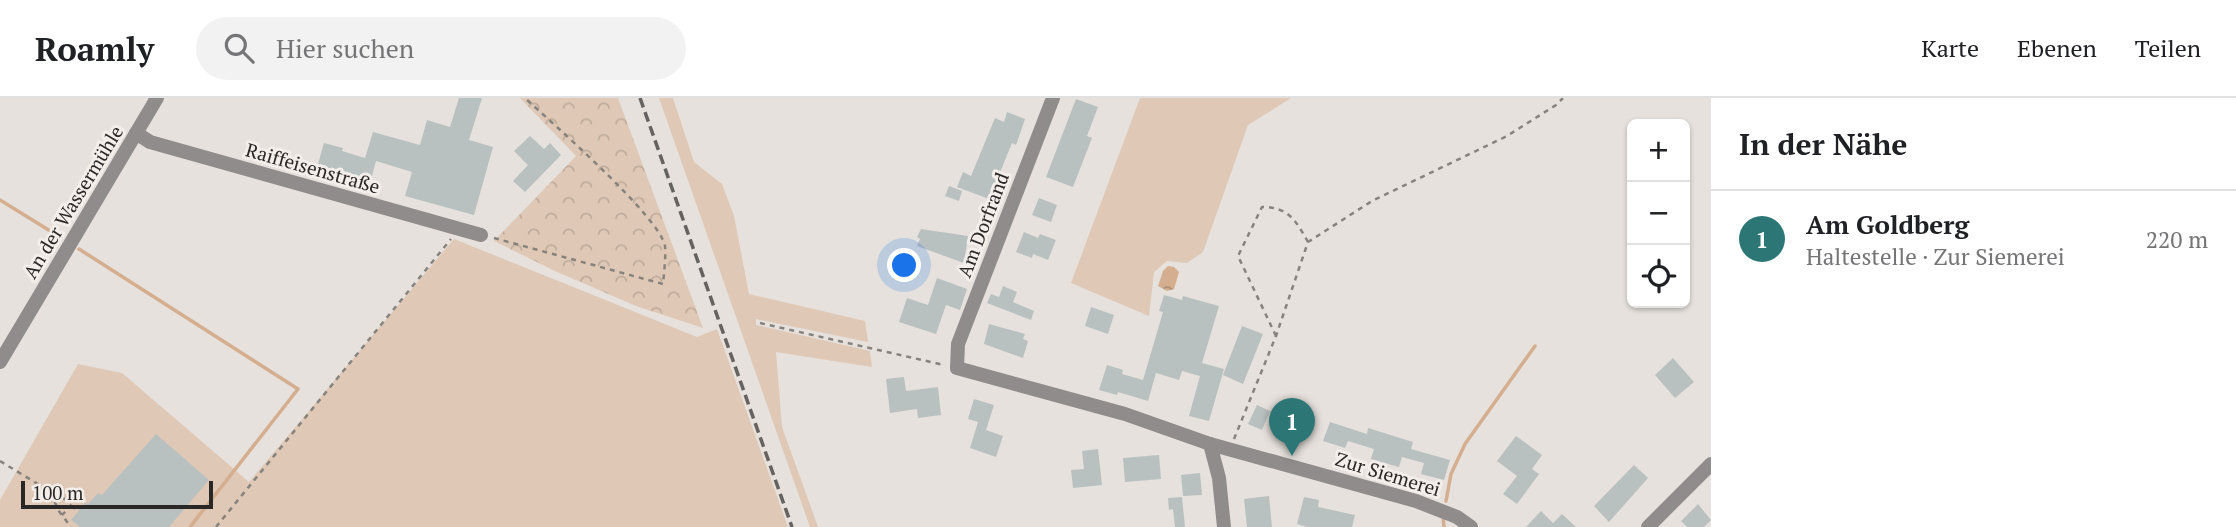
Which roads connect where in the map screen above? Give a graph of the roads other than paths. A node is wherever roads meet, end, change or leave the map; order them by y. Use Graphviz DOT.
graph roads {
  1 [pos="157,98"];
  2 [pos="1053,98"];
  3 [pos="136,133"];
  4 [pos="481,235"];
  5 [pos="0,362"];
  6 [pos="957,368"];
  7 [pos="1210,444"];
  8 [pos="1711,464"];
  9 [pos="1224,527"];
  10 [pos="1471,527"];
  11 [pos="1648,527"];
  1 -- 3 [label="street, An der Wassermühle"];
  2 -- 6 [label="street, Am Dorfrand"];
  3 -- 4 [label="street, Raiffeisenstraße"];
  3 -- 5 [label="street, An der Wassermühle"];
  6 -- 7 [label="street, Zur Siemerei"];
  7 -- 9 [label="street"];
  7 -- 10 [label="street, Zur Siemerei"];
  8 -- 11 [label="street"];
}
